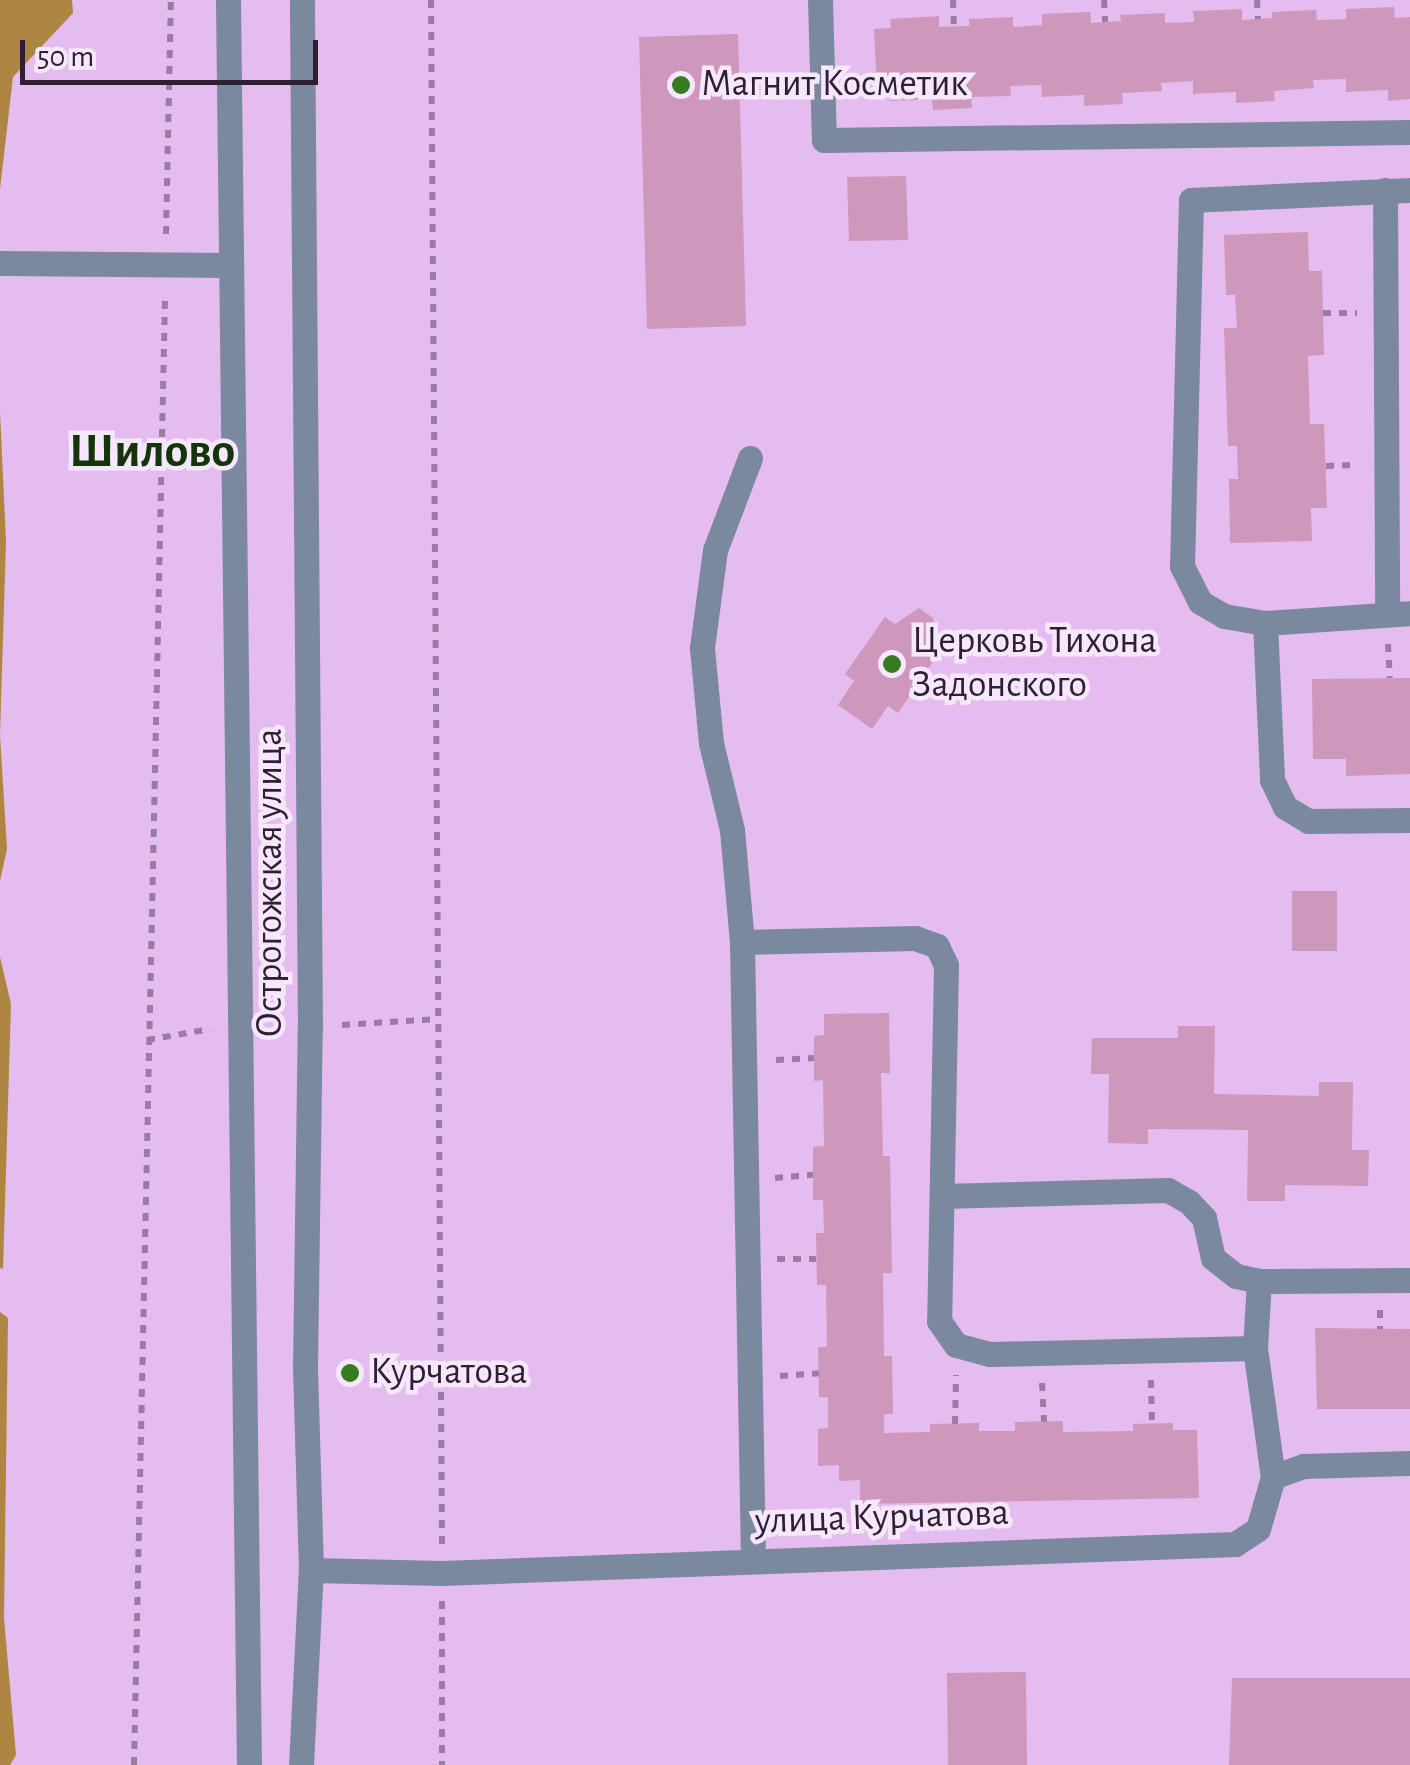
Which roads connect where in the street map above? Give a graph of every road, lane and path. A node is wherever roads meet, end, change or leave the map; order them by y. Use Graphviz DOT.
graph roads {
  1 [pos="172,0"];
  2 [pos="228,0"];
  3 [pos="302,0"];
  4 [pos="431,0"];
  5 [pos="820,0"];
  6 [pos="953,0"];
  7 [pos="1104,0"];
  8 [pos="1257,0"];
  9 [pos="1258,19"];
  10 [pos="1105,22"];
  11 [pos="954,26"];
  12 [pos="1410,132"];
  13 [pos="1398,190"];
  14 [pos="0,263"];
  15 [pos="166,265"];
  16 [pos="230,265"];
  17 [pos="750,458"];
  18 [pos="1399,613"];
  19 [pos="1265,623"];
  20 [pos="1410,820"];
  21 [pos="742,942"];
  22 [pos="942,1196"];
  23 [pos="1410,1280"];
  24 [pos="1259,1281"];
  25 [pos="956,1345"];
  26 [pos="1255,1348"];
  27 [pos="1150,1351"];
  28 [pos="954,1424"];
  29 [pos="1152,1424"];
  30 [pos="1410,1463"];
  31 [pos="1274,1477"];
  32 [pos="753,1559"];
  33 [pos="311,1570"];
  34 [pos="442,1573"];
  35 [pos="134,1765"];
  36 [pos="250,1765"];
  37 [pos="301,1765"];
  38 [pos="442,1765"];
  1 -- 15 [label="path"];
  2 -- 16 [label="street"];
  3 -- 33 [label="street, Острогожская улица"];
  4 -- 34 [label="path"];
  5 -- 12 [label="street"];
  6 -- 11 [label="path"];
  7 -- 10 [label="path"];
  8 -- 9 [label="path"];
  13 -- 18 [label="street"];
  13 -- 19 [label="street"];
  14 -- 15 [label="street"];
  15 -- 16 [label="street"];
  15 -- 35 [label="path"];
  16 -- 36 [label="street"];
  17 -- 21 [label="street"];
  18 -- 19 [label="street"];
  19 -- 20 [label="street"];
  21 -- 22 [label="street"];
  21 -- 32 [label="street"];
  22 -- 24 [label="street"];
  22 -- 25 [label="street"];
  23 -- 24 [label="street"];
  24 -- 26 [label="street"];
  25 -- 27 [label="street"];
  25 -- 28 [label="path"];
  26 -- 27 [label="street"];
  26 -- 31 [label="street"];
  27 -- 29 [label="path"];
  30 -- 31 [label="street"];
  31 -- 32 [label="street, улица Курчатова"];
  32 -- 34 [label="street, улица Курчатова"];
  33 -- 34 [label="street, улица Курчатова"];
  33 -- 37 [label="street, Острогожская улица"];
  34 -- 38 [label="path"];
}
